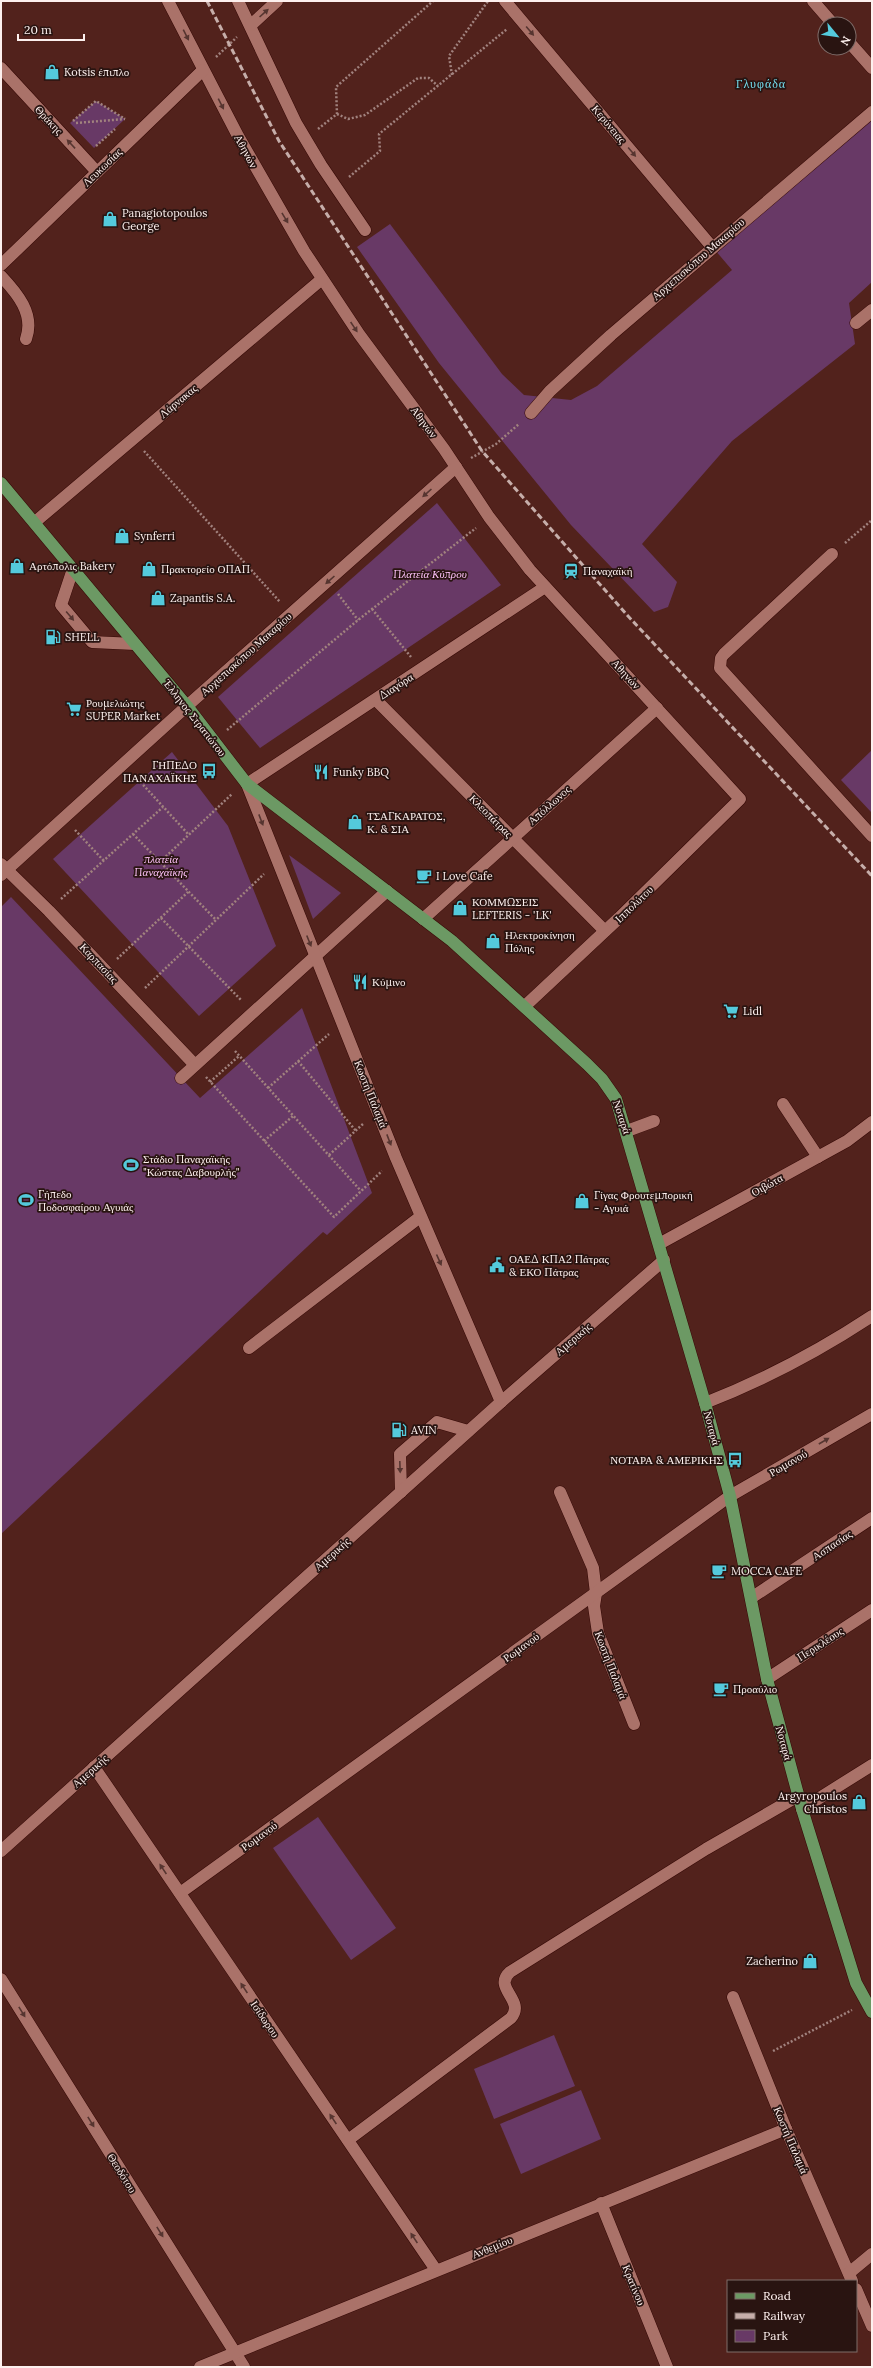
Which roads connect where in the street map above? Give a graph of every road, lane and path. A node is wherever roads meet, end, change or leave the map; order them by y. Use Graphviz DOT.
graph roads {
  1 [pos="168,1"];
  2 [pos="238,1"];
  3 [pos="277,1"];
  4 [pos="433,1"];
  5 [pos="488,1"];
  6 [pos="505,1"];
  7 [pos="812,1"];
  8 [pos="826,16"];
  9 [pos="520,18"];
  10 [pos="251,24"];
  11 [pos="857,51"];
  12 [pos="1,68"];
  13 [pos="872,68"];
  14 [pos="203,70"];
  15 [pos="452,75"];
  16 [pos="438,86"];
  17 [pos="872,112"];
  18 [pos="337,114"];
  19 [pos="125,119"];
  20 [pos="306,140"];
  21 [pos="94,148"];
  22 [pos="97,172"];
  23 [pos="336,188"];
  24 [pos="365,230"];
  25 [pos="712,247"];
  26 [pos="1,265"];
  27 [pos="1,276"];
  28 [pos="322,279"];
  29 [pos="872,310"];
  30 [pos="856,324"];
  31 [pos="26,339"];
  32 [pos="531,413"];
  33 [pos="133,439"];
  34 [pos="456,467"];
  35 [pos="1,483"];
  36 [pos="489,517"];
  37 [pos="872,520"];
  38 [pos="35,522"];
  39 [pos="832,554"];
  40 [pos="74,569"];
  41 [pos="328,581"];
  42 [pos="545,587"];
  43 [pos="372,609"];
  44 [pos="291,614"];
  45 [pos="358,620"];
  46 [pos="135,644"];
  47 [pos="422,670"];
  48 [pos="376,700"];
  49 [pos="187,706"];
  50 [pos="657,708"];
  51 [pos="214,741"];
  52 [pos="124,763"];
  53 [pos="246,783"];
  54 [pos="740,799"];
  55 [pos="163,807"];
  56 [pos="64,818"];
  57 [pos="133,834"];
  58 [pos="188,835"];
  59 [pos="872,836"];
  60 [pos="512,838"];
  61 [pos="104,861"];
  62 [pos="160,862"];
  63 [pos="277,862"];
  64 [pos="3,870"];
  65 [pos="388,891"];
  66 [pos="188,892"];
  67 [pos="49,911"];
  68 [pos="161,918"];
  69 [pos="423,918"];
  70 [pos="216,920"];
  71 [pos="605,931"];
  72 [pos="188,946"];
  73 [pos="316,957"];
  74 [pos="106,970"];
  75 [pos="133,999"];
  76 [pos="525,1006"];
  77 [pos="253,1013"];
  78 [pos="342,1022"];
  79 [pos="224,1039"];
  80 [pos="239,1056"];
  81 [pos="298,1061"];
  82 [pos="195,1064"];
  83 [pos="181,1078"];
  84 [pos="268,1088"];
  85 [pos="783,1104"];
  86 [pos="378,1111"];
  87 [pos="293,1116"];
  88 [pos="654,1121"];
  89 [pos="872,1122"];
  90 [pos="356,1131"];
  91 [pos="627,1131"];
  92 [pos="264,1141"];
  93 [pos="329,1155"];
  94 [pos="818,1156"];
  95 [pos="396,1158"];
  96 [pos="361,1191"];
  97 [pos="420,1217"];
  98 [pos="659,1244"];
  99 [pos="664,1260"];
  100 [pos="872,1316"];
  101 [pos="249,1348"];
  102 [pos="501,1402"];
  103 [pos="705,1403"];
  104 [pos="872,1414"];
  105 [pos="468,1431"];
  106 [pos="401,1492"];
  107 [pos="560,1492"];
  108 [pos="730,1496"];
  109 [pos="872,1518"];
  110 [pos="596,1593"];
  111 [pos="751,1598"];
  112 [pos="872,1610"];
  113 [pos="767,1679"];
  114 [pos="634,1724"];
  115 [pos="872,1765"];
  116 [pos="94,1767"];
  117 [pos="798,1796"];
  118 [pos="802,1809"];
  119 [pos="1,1851"];
  120 [pos="180,1893"];
  121 [pos="1,1979"];
  122 [pos="734,1997"];
  123 [pos="869,2007"];
  124 [pos="758,2059"];
  125 [pos="786,2129"];
  126 [pos="348,2140"];
  127 [pos="601,2203"];
  128 [pos="872,2254"];
  129 [pos="436,2270"];
  130 [pos="850,2277"];
  131 [pos="857,2292"];
  132 [pos="872,2326"];
  133 [pos="235,2353"];
  134 [pos="200,2367"];
  135 [pos="244,2367"];
  136 [pos="667,2367"];
  1 -- 14 [label="street, Αθηνών, one-way"];
  2 -- 10 [label="street"];
  10 -- 3 [label="street, one-way"];
  4 -- 18 [label="path"];
  5 -- 15 [label="path"];
  6 -- 9 [label="street, Κερύνειας"];
  7 -- 8 [label="street"];
  9 -- 15 [label="path"];
  9 -- 25 [label="street, Κερύνειας, one-way"];
  10 -- 14 [label="path"];
  10 -- 20 [label="street"];
  11 -- 13 [label="street"];
  22 -- 12 [label="street, Θράκης, one-way"];
  14 -- 22 [label="street, Λευκωσίας"];
  14 -- 28 [label="street, Αθηνών, one-way"];
  15 -- 16 [label="path"];
  16 -- 18 [label="path"];
  16 -- 23 [label="path"];
  17 -- 25 [label="street, Αρχιεπισκόπου Μακαρίου"];
  18 -- 20 [label="path"];
  19 -- 19 [label="path"];
  19 -- 21 [label="path"];
  20 -- 23 [label="street"];
  22 -- 26 [label="street, Λευκωσίας"];
  23 -- 24 [label="street"];
  25 -- 32 [label="street, Αρχιεπισκόπου Μακαρίου"];
  27 -- 31 [label="street"];
  28 -- 33 [label="street, Λάρνακας"];
  28 -- 34 [label="street, Αθηνών, one-way"];
  29 -- 30 [label="street"];
  32 -- 34 [label="path"];
  33 -- 38 [label="street, Λάρνακας"];
  33 -- 44 [label="path"];
  34 -- 36 [label="street, Αθηνών"];
  34 -- 41 [label="street, Αρχιεπισκόπου Μακαρίου, one-way"];
  35 -- 38 [label="main road, Έλληνος Στρατιώτου"];
  36 -- 42 [label="street, Αθηνών"];
  36 -- 43 [label="path"];
  37 -- 39 [label="path"];
  38 -- 40 [label="main road, Έλληνος Στρατιώτου"];
  39 -- 59 [label="street"];
  40 -- 46 [label="main road, Έλληνος Στρατιώτου"];
  40 -- 46 [label="street, one-way"];
  41 -- 44 [label="street, Αρχιεπισκόπου Μακαρίου"];
  41 -- 45 [label="path"];
  42 -- 47 [label="street, Διαγόρα"];
  42 -- 50 [label="street, Αθηνών"];
  43 -- 45 [label="path"];
  43 -- 47 [label="path"];
  44 -- 49 [label="street, Αρχιεπισκόπου Μακαρίου"];
  45 -- 51 [label="path"];
  46 -- 49 [label="main road, Έλληνος Στρατιώτου"];
  47 -- 48 [label="street, Διαγόρα"];
  48 -- 53 [label="street, Διαγόρα"];
  48 -- 60 [label="street, Κλεοπάτρας"];
  49 -- 51 [label="main road, Έλληνος Στρατιώτου"];
  49 -- 52 [label="street, Αρχιεπισκόπου Μακαρίου"];
  50 -- 54 [label="street, Αθηνών"];
  50 -- 60 [label="street, Απόλλωνος"];
  51 -- 53 [label="main road, Έλληνος Στρατιώτου"];
  52 -- 55 [label="path"];
  52 -- 56 [label="street, Αρχιεπισκόπου Μακαρίου"];
  53 -- 58 [label="path"];
  53 -- 63 [label="street, Κωστή Παλαμά, one-way"];
  53 -- 65 [label="main road, Έλληνος Στρατιώτου"];
  54 -- 71 [label="street, Ιππολύτου"];
  55 -- 57 [label="path"];
  55 -- 58 [label="path"];
  56 -- 61 [label="path"];
  56 -- 64 [label="street, Αρχιεπισκόπου Μακαρίου"];
  57 -- 61 [label="path"];
  57 -- 62 [label="path"];
  58 -- 62 [label="path"];
  60 -- 69 [label="street, Απόλλωνος"];
  60 -- 71 [label="street, Κλεοπάτρας"];
  61 -- 67 [label="path"];
  62 -- 66 [label="path"];
  63 -- 70 [label="path"];
  63 -- 73 [label="street, Κωστή Παλαμά, one-way"];
  64 -- 67 [label="street, Καρπασίας"];
  65 -- 69 [label="main road, Έλληνος Στρατιώτου"];
  65 -- 73 [label="street"];
  66 -- 68 [label="path"];
  66 -- 70 [label="path"];
  67 -- 74 [label="street, Καρπασίας"];
  68 -- 72 [label="path"];
  68 -- 74 [label="path"];
  69 -- 76 [label="main road, Νοταρά"];
  70 -- 72 [label="path"];
  71 -- 76 [label="street, Ιππολύτου"];
  72 -- 75 [label="path"];
  72 -- 77 [label="path"];
  73 -- 77 [label="street"];
  73 -- 78 [label="street, Κωστή Παλαμά"];
  74 -- 75 [label="street, Καρπασίας"];
  75 -- 82 [label="street, Καρπασίας"];
  76 -- 91 [label="main road, Νοταρά"];
  77 -- 79 [label="street"];
  78 -- 81 [label="path"];
  78 -- 86 [label="street, Κωστή Παλαμά"];
  79 -- 80 [label="path"];
  79 -- 82 [label="street"];
  80 -- 84 [label="path"];
  80 -- 92 [label="path"];
  81 -- 84 [label="path"];
  81 -- 90 [label="path"];
  82 -- 83 [label="street"];
  84 -- 87 [label="path"];
  85 -- 94 [label="street"];
  86 -- 90 [label="path"];
  86 -- 95 [label="street, Κωστή Παλαμά, one-way"];
  87 -- 92 [label="path"];
  87 -- 93 [label="path"];
  88 -- 91 [label="street"];
  89 -- 94 [label="street, Οιβώτα"];
  90 -- 93 [label="path"];
  91 -- 98 [label="main road, Νοταρά"];
  92 -- 96 [label="path"];
  93 -- 96 [label="path"];
  94 -- 98 [label="street, Οιβώτα"];
  95 -- 96 [label="path"];
  95 -- 97 [label="street, Κωστή Παλαμά"];
  97 -- 101 [label="street"];
  97 -- 102 [label="street, Κωστή Παλαμά, one-way"];
  98 -- 99 [label="main road, Νοταρά"];
  99 -- 102 [label="street, Αμερικής"];
  99 -- 103 [label="main road, Νοταρά"];
  100 -- 103 [label="street"];
  102 -- 105 [label="street, Αμερικής"];
  103 -- 108 [label="main road, Νοταρά"];
  108 -- 104 [label="street, Ρωμανού, one-way"];
  105 -- 106 [label="street, Αμερικής"];
  105 -- 106 [label="street, one-way"];
  106 -- 116 [label="street, Αμερικής"];
  107 -- 110 [label="street, Κωστή Παλαμά"];
  108 -- 110 [label="street, Ρωμανού"];
  108 -- 111 [label="main road, Νοταρά"];
  109 -- 111 [label="street, Ασπασίας"];
  110 -- 114 [label="street, Κωστή Παλαμά"];
  110 -- 120 [label="street, Ρωμανού"];
  111 -- 113 [label="main road, Νοταρά"];
  112 -- 113 [label="street, Περικλέους"];
  113 -- 117 [label="main road, Νοταρά"];
  115 -- 118 [label="street"];
  116 -- 119 [label="street, Αμερικής"];
  120 -- 116 [label="street, Ισίδωρου, one-way"];
  117 -- 118 [label="main road, Νοταρά"];
  117 -- 126 [label="street"];
  118 -- 123 [label="main road, Νοταρά"];
  126 -- 120 [label="street, Ισίδωρου, one-way"];
  121 -- 133 [label="street, Θεοδότου, one-way"];
  122 -- 124 [label="street, Κωστή Παλαμά"];
  123 -- 124 [label="path"];
  124 -- 125 [label="street, Κωστή Παλαμά"];
  125 -- 127 [label="street, Ανθεμίου"];
  125 -- 130 [label="street, Κωστή Παλαμά"];
  129 -- 126 [label="street, Ισίδωρου, one-way"];
  127 -- 129 [label="street, Ανθεμίου"];
  127 -- 136 [label="street, Κρατίνου"];
  128 -- 130 [label="street"];
  129 -- 133 [label="street, Ανθεμίου"];
  131 -- 132 [label="street"];
  133 -- 134 [label="street, Ανθεμίου"];
  133 -- 135 [label="street, Θεοδότου"];
}
